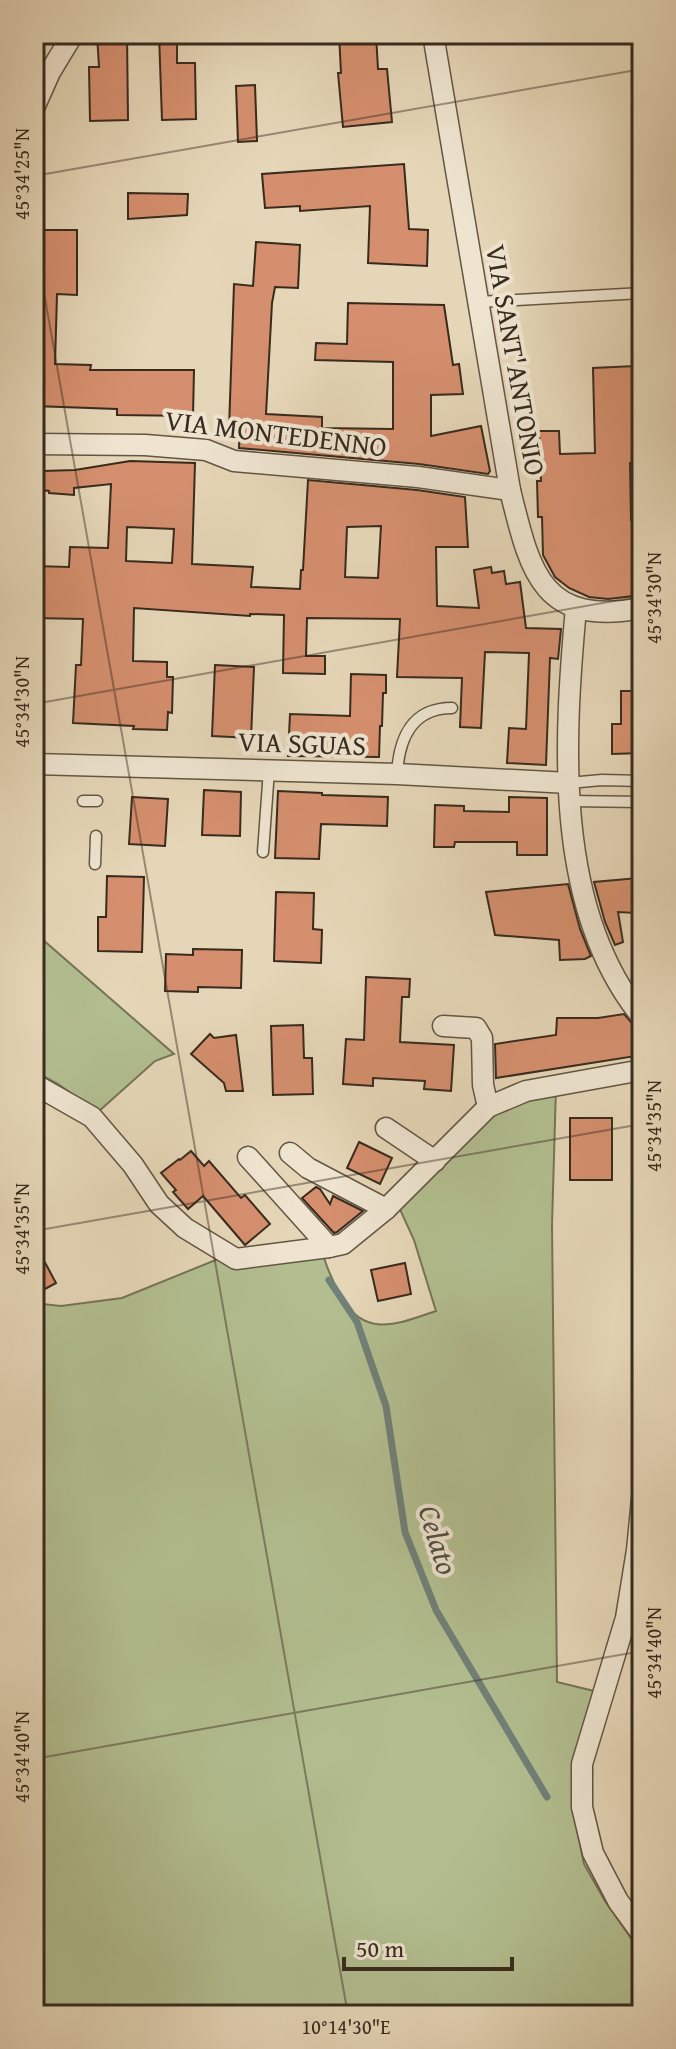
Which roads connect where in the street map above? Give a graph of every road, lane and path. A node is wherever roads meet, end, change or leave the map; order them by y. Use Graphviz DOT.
graph roads {
  1 [pos="73,34"];
  2 [pos="433,34"];
  3 [pos="34,108"];
  4 [pos="642,293"];
  5 [pos="479,302"];
  6 [pos="34,444"];
  7 [pos="510,490"];
  8 [pos="576,608"];
  9 [pos="642,608"];
  10 [pos="452,708"];
  11 [pos="34,764"];
  12 [pos="269,770"];
  13 [pos="397,774"];
  14 [pos="642,781"];
  15 [pos="569,792"];
  16 [pos="83,801"];
  17 [pos="97,801"];
  18 [pos="642,802"];
  19 [pos="96,836"];
  20 [pos="263,852"];
  21 [pos="95,864"];
  22 [pos="642,1017"];
  23 [pos="443,1026"];
  24 [pos="642,1070"];
  25 [pos="34,1084"];
  26 [pos="488,1107"];
  27 [pos="386,1128"];
  28 [pos="290,1153"];
  29 [pos="248,1157"];
  30 [pos="435,1161"];
  31 [pos="386,1209"];
  32 [pos="329,1247"];
  33 [pos="642,1499"];
  34 [pos="642,1934"];
  1 -- 3 [label="street"];
  2 -- 5 [label="street, VIA SANT'ANTONIO"];
  4 -- 5 [label="lane"];
  5 -- 7 [label="street, VIA SANT'ANTONIO"];
  6 -- 7 [label="street, VIA MONTEDENNO"];
  7 -- 8 [label="street, VIA SANT'ANTONIO"];
  8 -- 9 [label="street"];
  8 -- 15 [label="street"];
  10 -- 13 [label="lane"];
  11 -- 12 [label="street, VIA SGUAS"];
  12 -- 13 [label="street, VIA SGUAS"];
  12 -- 20 [label="lane"];
  13 -- 15 [label="street, VIA SGUAS"];
  14 -- 15 [label="lane"];
  15 -- 18 [label="lane"];
  15 -- 22 [label="street"];
  16 -- 17 [label="lane"];
  19 -- 21 [label="lane"];
  23 -- 26 [label="street"];
  24 -- 26 [label="street"];
  25 -- 32 [label="street"];
  26 -- 30 [label="street"];
  27 -- 30 [label="street"];
  28 -- 31 [label="street"];
  29 -- 32 [label="street"];
  30 -- 31 [label="street"];
  31 -- 32 [label="street"];
  33 -- 34 [label="street"];
}
